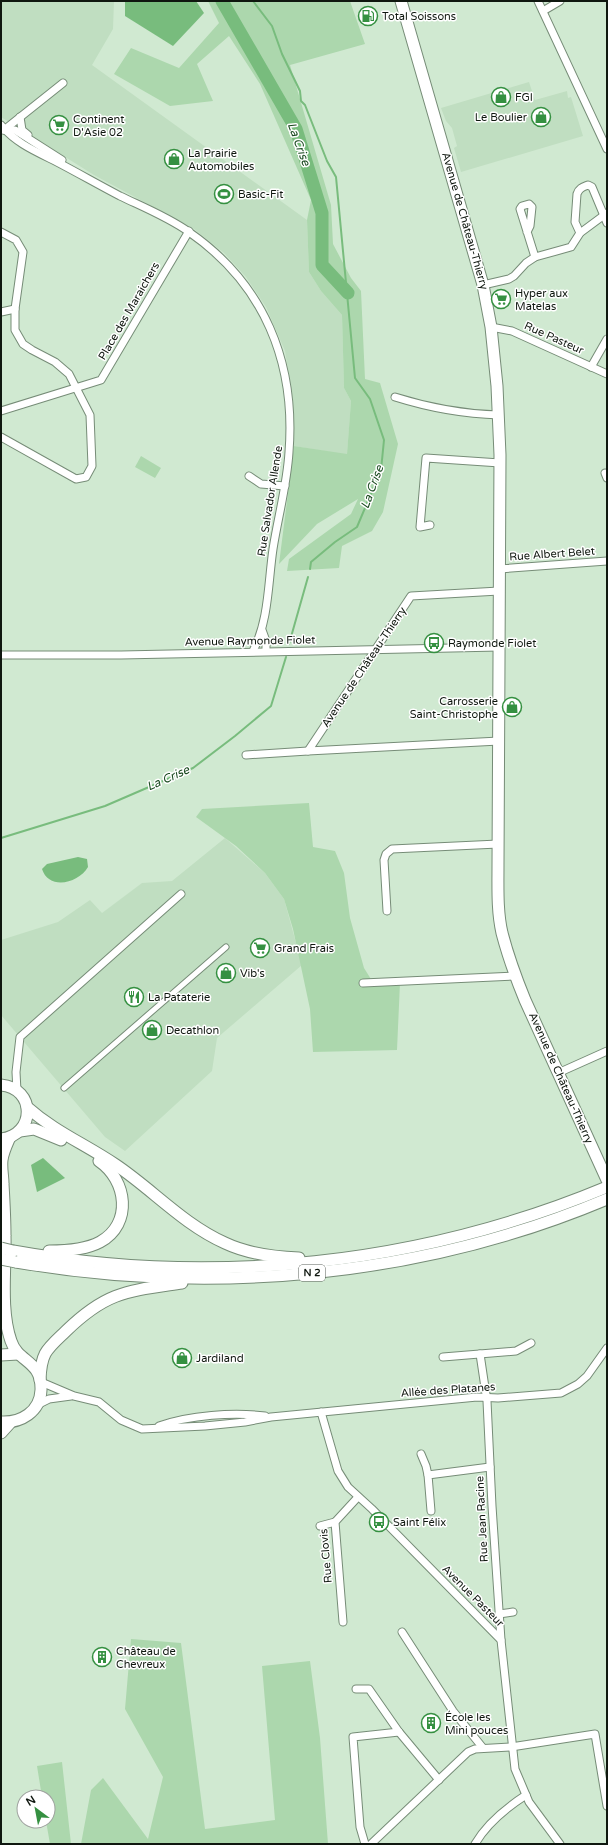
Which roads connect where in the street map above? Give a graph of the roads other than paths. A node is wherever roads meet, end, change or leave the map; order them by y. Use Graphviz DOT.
graph roads {
  1 [pos="401,1"];
  2 [pos="538,1"];
  3 [pos="560,1"];
  4 [pos="543,11"];
  5 [pos="63,83"];
  6 [pos="20,117"];
  7 [pos="2,129"];
  8 [pos="35,142"];
  9 [pos="607,149"];
  10 [pos="91,180"];
  11 [pos="605,214"];
  12 [pos="607,223"];
  13 [pos="189,231"];
  14 [pos="1,232"];
  15 [pos="527,232"];
  16 [pos="580,233"];
  17 [pos="535,257"];
  18 [pos="484,285"];
  19 [pos="15,308"];
  20 [pos="1,312"];
  21 [pos="491,327"];
  22 [pos="607,339"];
  23 [pos="591,367"];
  24 [pos="607,374"];
  25 [pos="77,388"];
  26 [pos="395,397"];
  27 [pos="1,411"];
  28 [pos="499,415"];
  29 [pos="1,437"];
  30 [pos="500,463"];
  31 [pos="249,476"];
  32 [pos="285,486"];
  33 [pos="430,525"];
  34 [pos="607,561"];
  35 [pos="500,568"];
  36 [pos="499,591"];
  37 [pos="262,630"];
  38 [pos="499,647"];
  39 [pos="375,650"];
  40 [pos="253,651"];
  41 [pos="266,651"];
  42 [pos="1,656"];
  43 [pos="499,741"];
  44 [pos="308,751"];
  45 [pos="246,755"];
  46 [pos="498,844"];
  47 [pos="181,894"];
  48 [pos="387,911"];
  49 [pos="226,947"];
  50 [pos="515,976"];
  51 [pos="363,983"];
  52 [pos="607,1051"];
  53 [pos="16,1072"];
  54 [pos="558,1073"];
  55 [pos="3,1086"];
  56 [pos="64,1088"];
  57 [pos="17,1091"];
  58 [pos="27,1107"];
  59 [pos="20,1130"];
  60 [pos="6,1138"];
  61 [pos="2,1172"];
  62 [pos="607,1180"];
  63 [pos="607,1187"];
  64 [pos="600,1198"];
  65 [pos="3,1209"];
  66 [pos="1,1248"];
  67 [pos="13,1251"];
  68 [pos="1,1259"];
  69 [pos="333,1260"];
  70 [pos="215,1278"];
  71 [pos="5,1311"];
  72 [pos="1,1328"];
  73 [pos="531,1343"];
  74 [pos="607,1348"];
  75 [pos="18,1354"];
  76 [pos="480,1354"];
  77 [pos="1,1355"];
  78 [pos="443,1357"];
  79 [pos="40,1381"];
  80 [pos="74,1396"];
  81 [pos="486,1398"];
  82 [pos="37,1405"];
  83 [pos="321,1412"];
  84 [pos="5,1423"];
  85 [pos="1,1433"];
  86 [pos="421,1454"];
  87 [pos="490,1466"];
  88 [pos="428,1475"];
  89 [pos="358,1497"];
  90 [pos="431,1510"];
  91 [pos="335,1522"];
  92 [pos="320,1526"];
  93 [pos="513,1612"];
  94 [pos="499,1614"];
  95 [pos="343,1622"];
  96 [pos="402,1632"];
  97 [pos="502,1640"];
  98 [pos="356,1689"];
  99 [pos="399,1732"];
  100 [pos="512,1747"];
  101 [pos="483,1748"];
  102 [pos="604,1773"];
  103 [pos="439,1780"];
  104 [pos="526,1795"];
  105 [pos="607,1806"];
  106 [pos="365,1844"];
  107 [pos="371,1844"];
  108 [pos="475,1844"];
  109 [pos="560,1844"];
  1 -- 18 [label="main road, Avenue de Château-Thierry"];
  2 -- 4 [label="street"];
  3 -- 4 [label="street"];
  4 -- 9 [label="street"];
  5 -- 6 [label="street"];
  6 -- 7 [label="street"];
  6 -- 8 [label="street"];
  7 -- 8 [label="street, Rue Salvador Allende"];
  7 -- 10 [label="street, Rue Salvador Allende"];
  8 -- 10 [label="street, Rue Salvador Allende"];
  10 -- 13 [label="street, Rue Salvador Allende"];
  11 -- 12 [label="street"];
  11 -- 16 [label="street"];
  11 -- 16 [label="street"];
  13 -- 25 [label="street, Place des Maraichers"];
  13 -- 32 [label="street, Rue Salvador Allende"];
  14 -- 19 [label="street"];
  15 -- 17 [label="street"];
  16 -- 17 [label="street"];
  17 -- 18 [label="street"];
  18 -- 21 [label="main road, Avenue de Château-Thierry"];
  19 -- 20 [label="street"];
  19 -- 25 [label="street"];
  21 -- 23 [label="street, Rue Pasteur"];
  21 -- 28 [label="main road, Avenue de Château-Thierry"];
  22 -- 23 [label="street"];
  23 -- 24 [label="street, Rue Pasteur"];
  25 -- 27 [label="street, Place des Maraichers"];
  25 -- 29 [label="street"];
  26 -- 28 [label="street"];
  28 -- 30 [label="main road, Avenue de Château-Thierry"];
  30 -- 33 [label="street"];
  30 -- 35 [label="main road, Avenue de Château-Thierry"];
  31 -- 32 [label="street"];
  32 -- 37 [label="street, Rue Salvador Allende"];
  34 -- 35 [label="street, Rue Albert Belet"];
  35 -- 36 [label="main road, Avenue de Château-Thierry"];
  36 -- 38 [label="main road, Avenue de Château-Thierry"];
  36 -- 39 [label="street, Avenue de Château-Thierry"];
  37 -- 40 [label="street, Rue Salvador Allende"];
  37 -- 41 [label="street, Rue Salvador Allende"];
  38 -- 39 [label="street, Avenue Raymonde Fiolet"];
  38 -- 43 [label="main road, Avenue de Château-Thierry"];
  39 -- 41 [label="street, Avenue Raymonde Fiolet"];
  39 -- 44 [label="street, Avenue de Château-Thierry"];
  40 -- 41 [label="street, Avenue Raymonde Fiolet"];
  40 -- 42 [label="street, Avenue Raymonde Fiolet"];
  43 -- 44 [label="street"];
  43 -- 46 [label="main road, Avenue de Château-Thierry"];
  44 -- 45 [label="street"];
  46 -- 48 [label="street"];
  46 -- 50 [label="main road, Avenue de Château-Thierry"];
  47 -- 53 [label="street"];
  49 -- 56 [label="street"];
  50 -- 51 [label="street"];
  50 -- 54 [label="main road, Avenue de Château-Thierry"];
  52 -- 54 [label="street"];
  53 -- 55 [label="street"];
  53 -- 57 [label="street"];
  54 -- 62 [label="main road, Avenue de Château-Thierry"];
  55 -- 57 [label="main road"];
  57 -- 58 [label="main road"];
  58 -- 59 [label="main road"];
  58 -- 69 [label="main road"];
  59 -- 60 [label="main road"];
  59 -- 67 [label="main road"];
  60 -- 61 [label="main road"];
  61 -- 65 [label="main road"];
  63 -- 64 [label="main road, N 2"];
  64 -- 69 [label="main road, N 2"];
  64 -- 70 [label="main road, N 2"];
  65 -- 71 [label="main road"];
  66 -- 67 [label="main road, N 2, bridge"];
  67 -- 69 [label="main road, N 2"];
  68 -- 70 [label="main road, N 2, bridge"];
  70 -- 79 [label="main road"];
  71 -- 72 [label="main road"];
  71 -- 75 [label="main road"];
  73 -- 76 [label="street"];
  74 -- 81 [label="street, Allée des Platanes"];
  75 -- 77 [label="main road"];
  75 -- 79 [label="main road"];
  76 -- 78 [label="street"];
  76 -- 81 [label="street, Rue Jean Racine"];
  79 -- 80 [label="street, Allée des Platanes"];
  79 -- 82 [label="main road"];
  80 -- 82 [label="street, Allée des Platanes"];
  80 -- 83 [label="street, Allée des Platanes"];
  81 -- 83 [label="street, Allée des Platanes"];
  81 -- 87 [label="street, Rue Jean Racine"];
  82 -- 84 [label="main road"];
  83 -- 89 [label="street, Avenue Pasteur"];
  84 -- 85 [label="main road"];
  86 -- 88 [label="street"];
  87 -- 88 [label="street"];
  87 -- 94 [label="street, Rue Jean Racine"];
  88 -- 90 [label="street"];
  89 -- 91 [label="street, Rue Clovis"];
  89 -- 97 [label="street, Avenue Pasteur"];
  91 -- 92 [label="street"];
  91 -- 95 [label="street, Rue Clovis"];
  93 -- 94 [label="street"];
  94 -- 97 [label="street, Rue Jean Racine"];
  96 -- 101 [label="street"];
  97 -- 100 [label="street, Avenue Pasteur"];
  98 -- 99 [label="street"];
  99 -- 103 [label="street"];
  99 -- 106 [label="street"];
  100 -- 101 [label="street"];
  100 -- 102 [label="street"];
  100 -- 104 [label="street, Avenue Pasteur"];
  101 -- 103 [label="street"];
  102 -- 105 [label="street"];
  103 -- 107 [label="street"];
  104 -- 108 [label="street"];
  104 -- 109 [label="street, Avenue Pasteur"];
}
